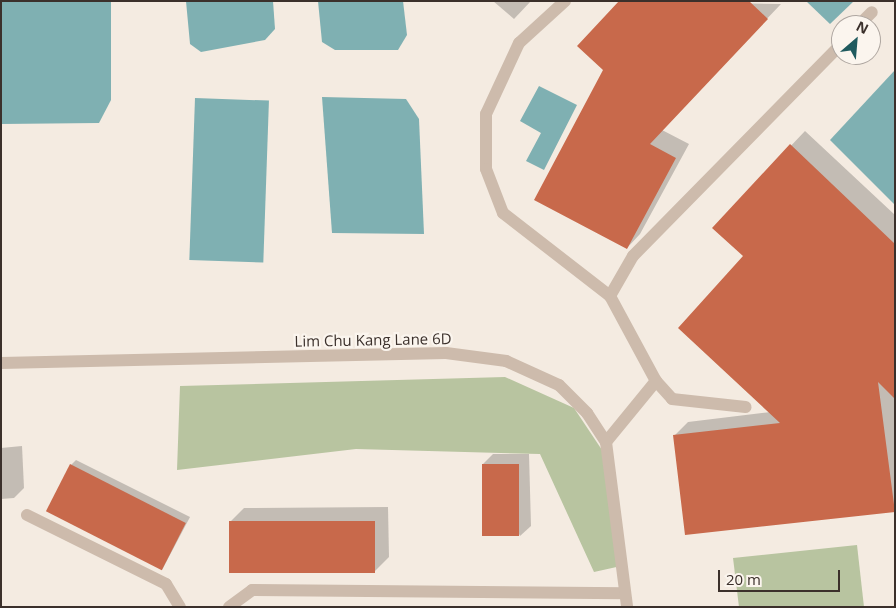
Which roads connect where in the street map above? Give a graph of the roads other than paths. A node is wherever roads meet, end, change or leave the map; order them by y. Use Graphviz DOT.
graph roads {
  1 [pos="565,1"];
  2 [pos="872,12"];
  3 [pos="869,15"];
  4 [pos="831,54"];
  5 [pos="610,296"];
  6 [pos="1,363"];
  7 [pos="656,381"];
  8 [pos="746,407"];
  9 [pos="606,442"];
  10 [pos="27,515"];
  11 [pos="625,593"];
  12 [pos="180,607"];
  13 [pos="229,607"];
  14 [pos="627,607"];
  1 -- 5 [label="street"];
  2 -- 3 [label="street"];
  4 -- 5 [label="street"];
  5 -- 7 [label="street"];
  6 -- 9 [label="street, Lim Chu Kang Lane 6D"];
  7 -- 8 [label="street"];
  7 -- 9 [label="street"];
  9 -- 11 [label="street, Lim Chu Kang Lane 6D"];
  10 -- 12 [label="street"];
  11 -- 13 [label="street"];
  11 -- 14 [label="street, Lim Chu Kang Lane 6D"];
}
